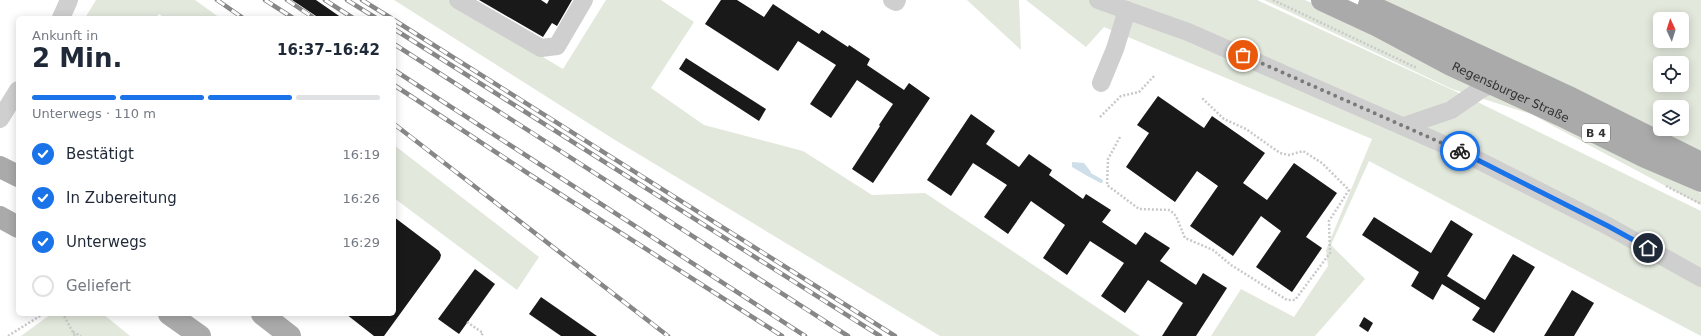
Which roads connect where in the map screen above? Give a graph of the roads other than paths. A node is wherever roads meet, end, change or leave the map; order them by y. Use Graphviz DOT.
graph roads {
  1 [pos="69,0"];
  2 [pos="458,0"];
  3 [pos="584,0"];
  4 [pos="892,0"];
  5 [pos="897,0"];
  6 [pos="1098,0"];
  7 [pos="1322,0"];
  8 [pos="1357,0"];
  9 [pos="1127,10"];
  10 [pos="62,16"];
  11 [pos="1518,73"];
  12 [pos="1101,83"];
  13 [pos="1492,84"];
  14 [pos="16,93"];
  15 [pos="0,120"];
  16 [pos="1404,126"];
  17 [pos="1701,163"];
  18 [pos="0,167"];
  19 [pos="16,175"];
  20 [pos="1701,181"];
  21 [pos="0,217"];
  22 [pos="16,225"];
  23 [pos="1701,278"];
  24 [pos="172,316"];
  25 [pos="265,316"];
  26 [pos="200,336"];
  27 [pos="290,336"];
  1 -- 10 [label="street"];
  2 -- 3 [label="street"];
  4 -- 5 [label="street"];
  6 -- 9 [label="street"];
  7 -- 13 [label="main road, Regensburger Straße / B 4"];
  8 -- 11 [label="main road, Regensburger Straße / B 4"];
  9 -- 12 [label="street"];
  9 -- 16 [label="street"];
  11 -- 13 [label="main road"];
  11 -- 17 [label="main road, Regensburger Straße / B 4"];
  13 -- 16 [label="street"];
  13 -- 20 [label="main road, Regensburger Straße / B 4"];
  14 -- 15 [label="street"];
  16 -- 23 [label="street"];
  18 -- 19 [label="main road"];
  21 -- 22 [label="main road"];
  24 -- 26 [label="main road"];
  25 -- 27 [label="main road"];
}
